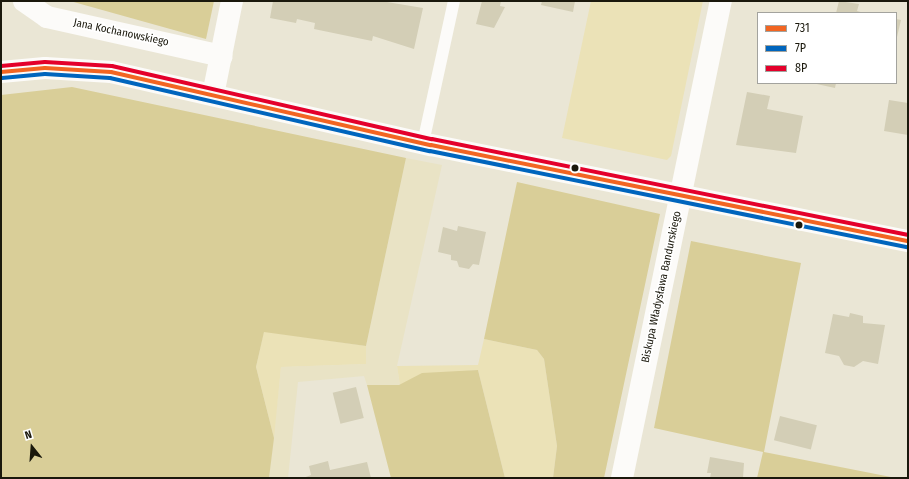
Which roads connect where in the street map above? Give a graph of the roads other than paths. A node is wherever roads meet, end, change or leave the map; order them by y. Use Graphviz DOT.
graph roads {
  1 [pos="24,1"];
  2 [pos="232,1"];
  3 [pos="454,1"];
  4 [pos="721,1"];
  5 [pos="222,56"];
  6 [pos="1,72"];
  7 [pos="212,95"];
  8 [pos="422,143"];
  9 [pos="682,194"];
  10 [pos="908,240"];
  11 [pos="622,478"];
  1 -- 5 [label="street, Jana Kochanowskiego"];
  2 -- 5 [label="street"];
  3 -- 8 [label="lane"];
  4 -- 9 [label="street, Biskupa Władysława Bandurskiego"];
  5 -- 7 [label="street"];
  6 -- 7 [label="street"];
  7 -- 8 [label="street"];
  8 -- 9 [label="street"];
  9 -- 10 [label="street"];
  9 -- 11 [label="street, Biskupa Władysława Bandurskiego"];
}
